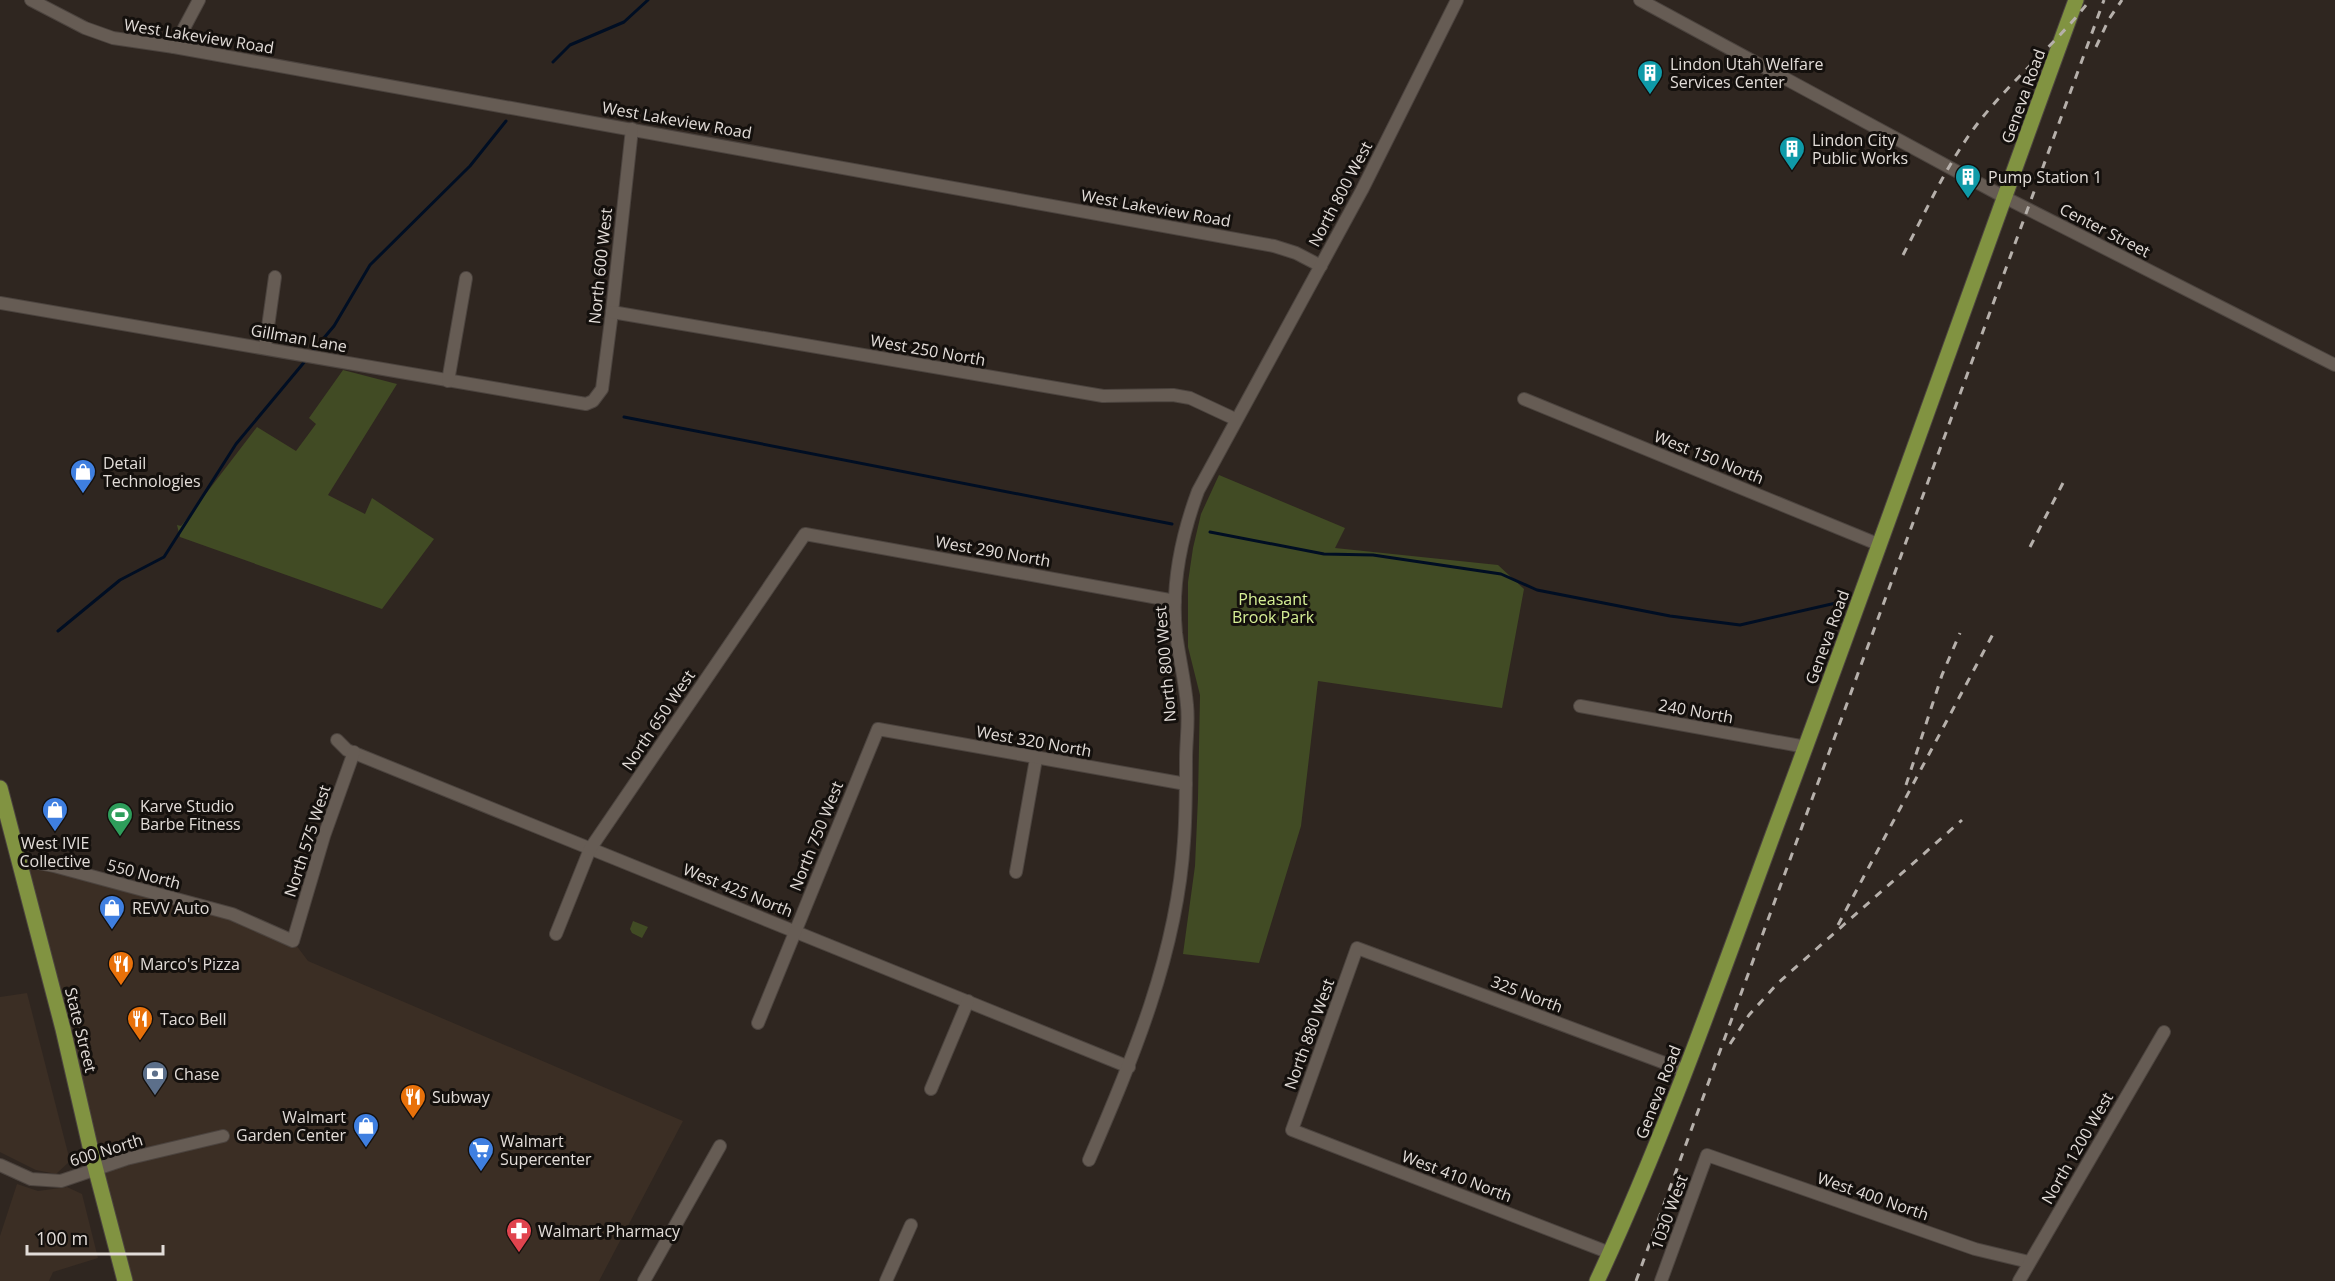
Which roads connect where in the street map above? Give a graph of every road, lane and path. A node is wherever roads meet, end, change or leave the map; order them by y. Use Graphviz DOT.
graph roads {
  1 [pos="31,0"];
  2 [pos="199,0"];
  3 [pos="1457,0"];
  4 [pos="1640,0"];
  5 [pos="2076,0"];
  6 [pos="174,47"];
  7 [pos="632,129"];
  8 [pos="2006,198"];
  9 [pos="1321,266"];
  10 [pos="275,277"];
  11 [pos="466,278"];
  12 [pos="0,303"];
  13 [pos="612,312"];
  14 [pos="265,348"];
  15 [pos="2335,365"];
  16 [pos="448,381"];
  17 [pos="1524,399"];
  18 [pos="591,402"];
  19 [pos="1235,419"];
  20 [pos="805,534"];
  21 [pos="1880,545"];
  22 [pos="1175,601"];
  23 [pos="1580,706"];
  24 [pos="878,729"];
  25 [pos="337,740"];
  26 [pos="1806,747"];
  27 [pos="354,752"];
  28 [pos="1036,759"];
  29 [pos="1186,784"];
  30 [pos="0,788"];
  31 [pos="591,849"];
  32 [pos="18,859"];
  33 [pos="1016,872"];
  34 [pos="796,932"];
  35 [pos="556,934"];
  36 [pos="293,941"];
  37 [pos="1358,948"];
  38 [pos="968,1001"];
  39 [pos="758,1023"];
  40 [pos="2164,1032"];
  41 [pos="1129,1067"];
  42 [pos="1686,1071"];
  43 [pos="931,1089"];
  44 [pos="1292,1131"];
  45 [pos="223,1136"];
  46 [pos="720,1146"];
  47 [pos="1707,1155"];
  48 [pos="1089,1160"];
  49 [pos="0,1165"];
  50 [pos="96,1168"];
  51 [pos="911,1225"];
  52 [pos="1610,1253"];
  53 [pos="2029,1262"];
  54 [pos="125,1281"];
  55 [pos="644,1281"];
  56 [pos="886,1281"];
  57 [pos="1597,1281"];
  58 [pos="1661,1281"];
  59 [pos="2019,1281"];
  1 -- 6 [label="street, West Lakeview Road"];
  2 -- 6 [label="street"];
  3 -- 9 [label="street, North 800 West"];
  4 -- 8 [label="street, Center Street"];
  5 -- 8 [label="main road, Geneva Road"];
  6 -- 7 [label="street, West Lakeview Road"];
  7 -- 9 [label="street, West Lakeview Road"];
  7 -- 13 [label="street, North 600 West"];
  8 -- 15 [label="street, Center Street"];
  8 -- 21 [label="main road, Geneva Road"];
  9 -- 19 [label="street, North 800 West"];
  10 -- 14 [label="street"];
  11 -- 16 [label="street"];
  12 -- 14 [label="street, Gillman Lane"];
  13 -- 18 [label="street, North 600 West"];
  13 -- 19 [label="street, West 250 North"];
  14 -- 16 [label="street, Gillman Lane"];
  16 -- 18 [label="street, Gillman Lane"];
  17 -- 21 [label="street, West 150 North"];
  19 -- 22 [label="street, North 800 West"];
  20 -- 22 [label="street, West 290 North"];
  20 -- 31 [label="street, North 650 West"];
  21 -- 26 [label="main road, Geneva Road"];
  22 -- 29 [label="street, North 800 West"];
  23 -- 26 [label="street, 240 North"];
  24 -- 28 [label="street, West 320 North"];
  24 -- 34 [label="street, North 750 West"];
  25 -- 27 [label="street, West 425 North"];
  26 -- 42 [label="main road, Geneva Road"];
  27 -- 31 [label="street, West 425 North"];
  27 -- 36 [label="street, North 575 West"];
  28 -- 29 [label="street, West 320 North"];
  28 -- 33 [label="street"];
  29 -- 41 [label="street, North 800 West"];
  30 -- 32 [label="main road, State Street"];
  31 -- 34 [label="street, West 425 North"];
  31 -- 35 [label="street, North 650 West"];
  32 -- 36 [label="street, 550 North"];
  32 -- 50 [label="main road, State Street"];
  34 -- 38 [label="street, West 425 North"];
  34 -- 39 [label="street, North 750 West"];
  37 -- 42 [label="street, 325 North"];
  37 -- 44 [label="street, North 880 West"];
  38 -- 41 [label="street, West 425 North"];
  38 -- 43 [label="street"];
  40 -- 53 [label="street, North 1200 West"];
  41 -- 48 [label="street, North 800 West"];
  42 -- 52 [label="main road, Geneva Road"];
  44 -- 52 [label="street, West 410 North"];
  45 -- 50 [label="street, 600 North"];
  46 -- 55 [label="street"];
  47 -- 53 [label="street, West 400 North"];
  47 -- 58 [label="street, 1030 West"];
  49 -- 50 [label="street, 600 North"];
  50 -- 54 [label="main road, State Street"];
  51 -- 56 [label="street"];
  52 -- 57 [label="main road, Geneva Road"];
  53 -- 59 [label="street, North 1200 West"];
}
